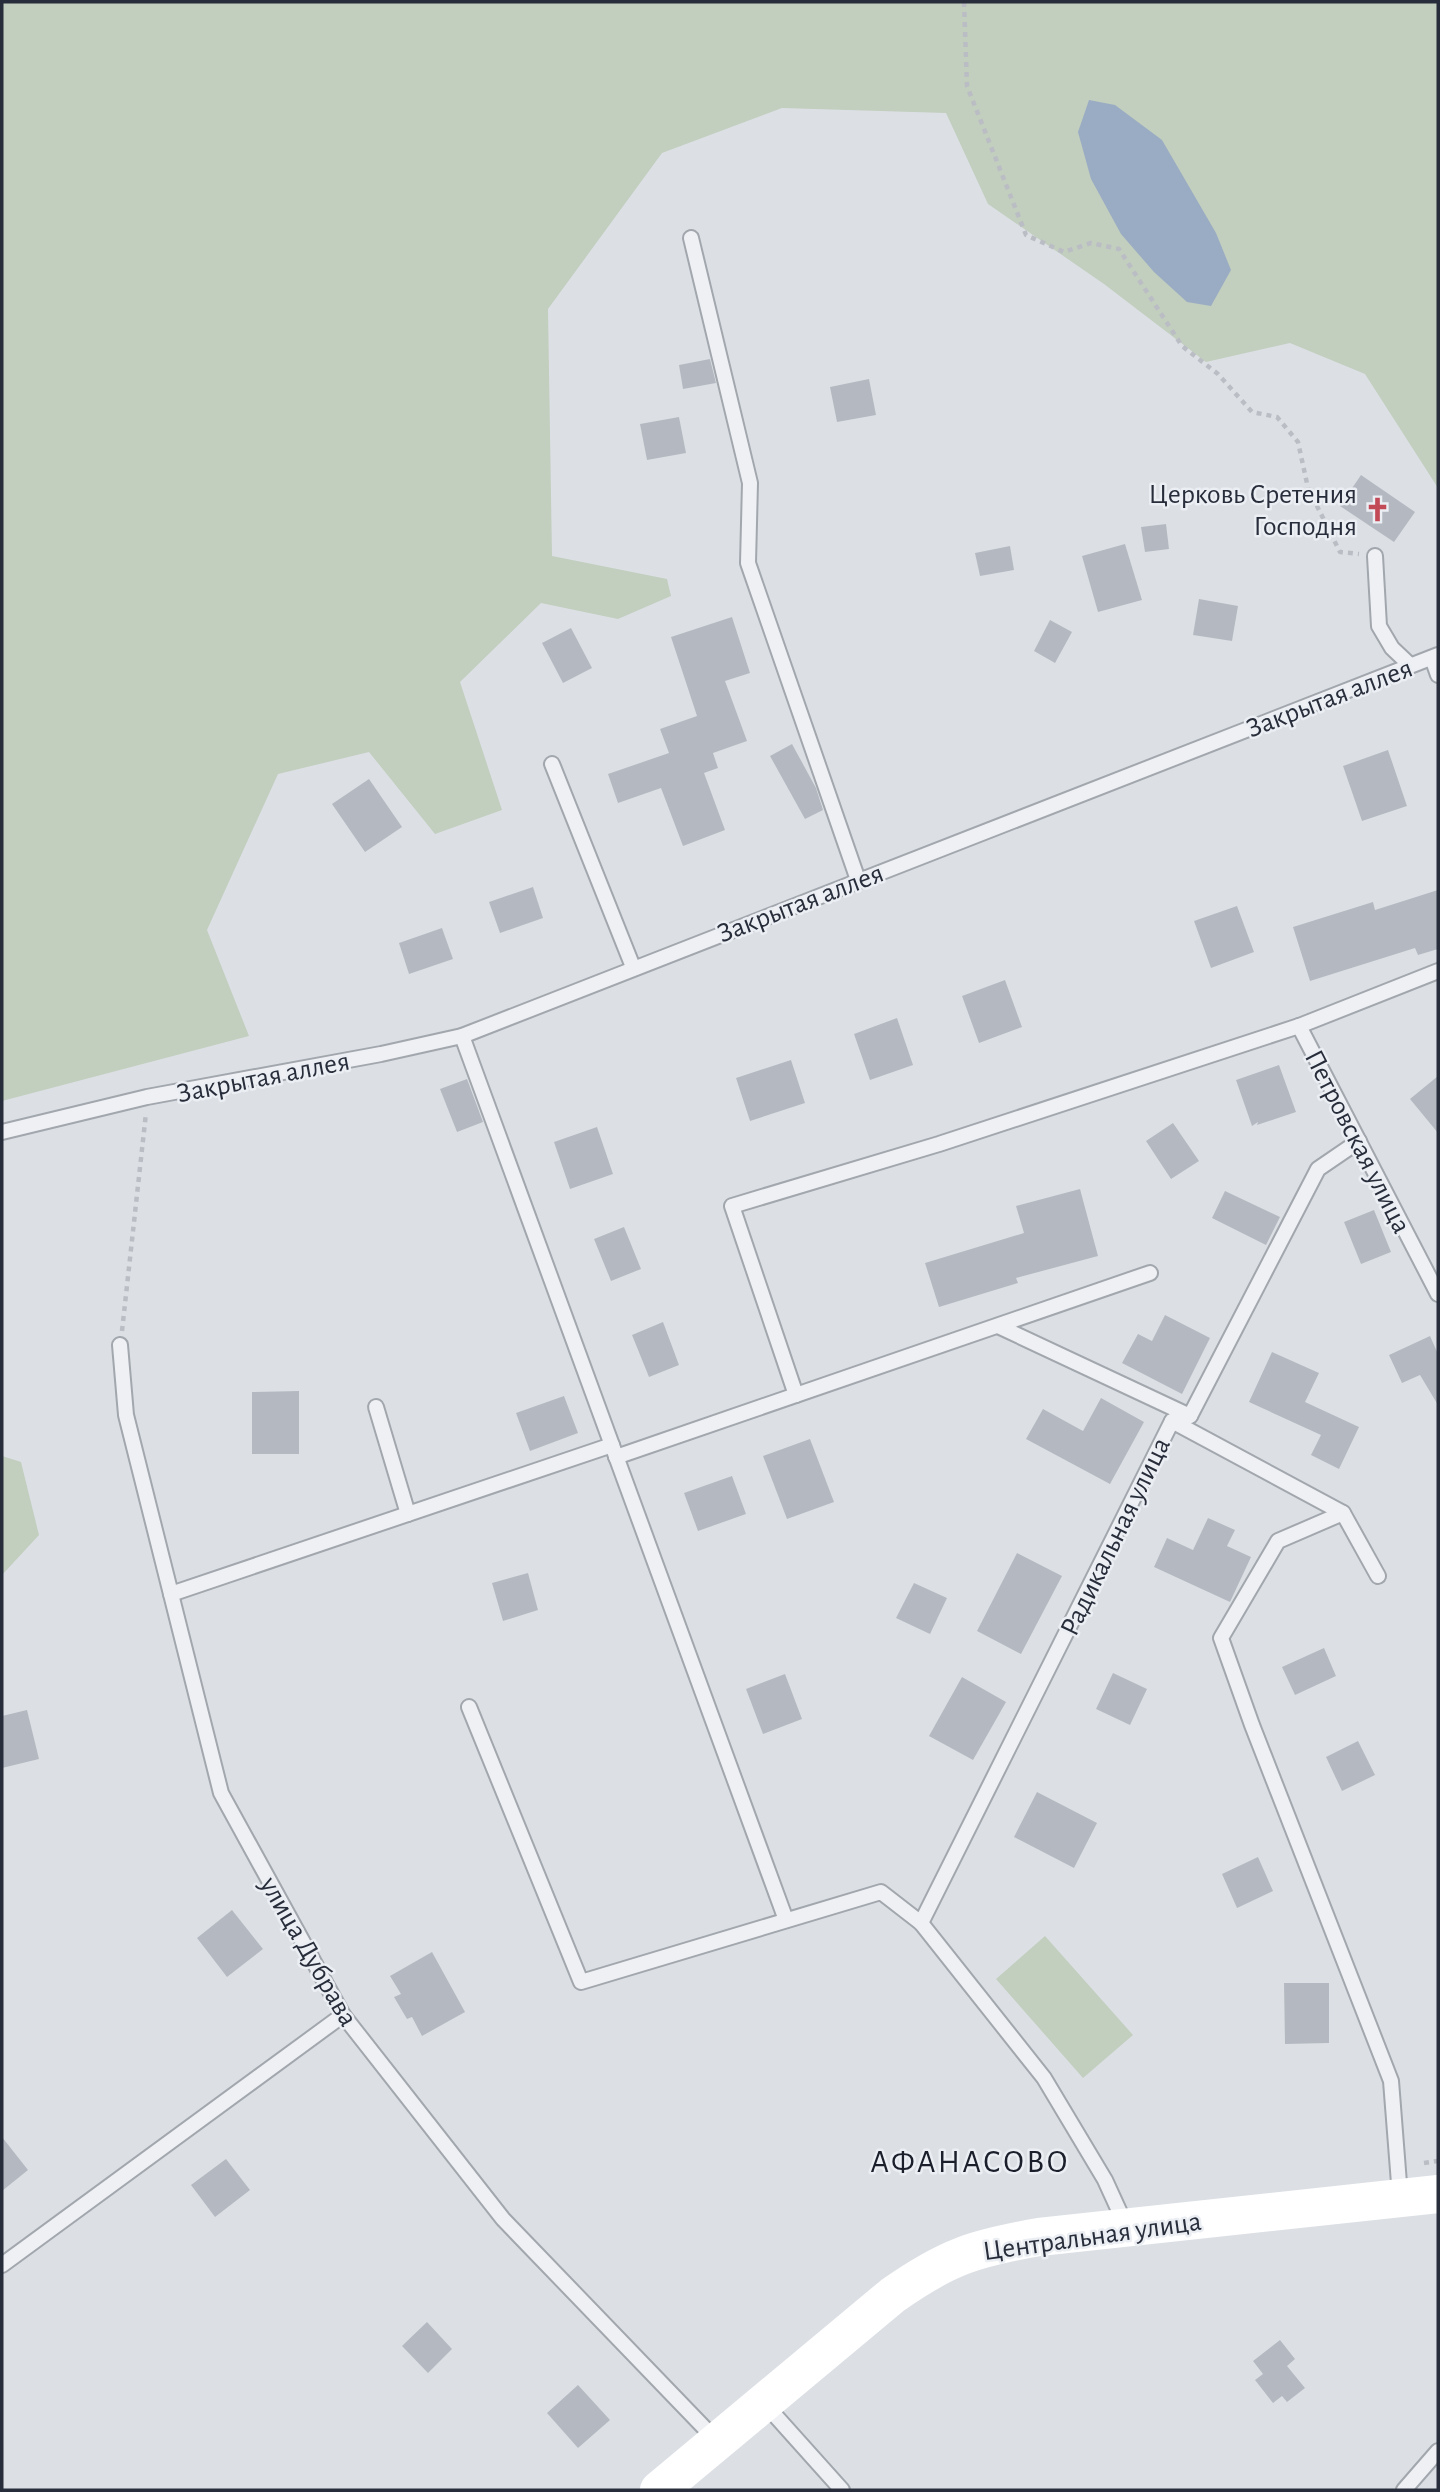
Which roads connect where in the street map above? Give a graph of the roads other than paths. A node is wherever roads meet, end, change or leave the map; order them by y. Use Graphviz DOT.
graph roads {
  1 [pos="691,238"];
  2 [pos="1375,556"];
  3 [pos="1435,656"];
  4 [pos="1410,665"];
  5 [pos="1438,675"];
  6 [pos="552,764"];
  7 [pos="858,880"];
  8 [pos="633,967"];
  9 [pos="1438,971"];
  10 [pos="1299,1026"];
  11 [pos="462,1035"];
  12 [pos="2,1132"];
  13 [pos="1359,1141"];
  14 [pos="1150,1273"];
  15 [pos="1438,1294"];
  16 [pos="998,1326"];
  17 [pos="120,1345"];
  18 [pos="796,1395"];
  19 [pos="376,1407"];
  20 [pos="1190,1416"];
  21 [pos="1171,1421"];
  22 [pos="614,1451"];
  23 [pos="1343,1513"];
  24 [pos="408,1514"];
  25 [pos="1378,1576"];
  26 [pos="171,1594"];
  27 [pos="469,1707"];
  28 [pos="786,1920"];
  29 [pos="921,1923"];
  30 [pos="342,2015"];
  31 [pos="1438,2193"];
  32 [pos="1400,2197"];
  33 [pos="1127,2228"];
  34 [pos="2,2265"];
  35 [pos="764,2403"];
  36 [pos="718,2442"];
  37 [pos="1438,2451"];
  38 [pos="659,2490"];
  39 [pos="842,2490"];
  40 [pos="1404,2490"];
  1 -- 7 [label="lane"];
  2 -- 4 [label="lane"];
  3 -- 4 [label="lane, Закрытая аллея"];
  3 -- 5 [label="lane"];
  4 -- 7 [label="lane, Закрытая аллея"];
  6 -- 8 [label="lane"];
  7 -- 8 [label="lane, Закрытая аллея"];
  8 -- 11 [label="lane, Закрытая аллея"];
  9 -- 10 [label="lane"];
  10 -- 13 [label="lane, Петровская улица"];
  10 -- 18 [label="lane"];
  11 -- 12 [label="lane, Закрытая аллея"];
  11 -- 22 [label="lane"];
  13 -- 15 [label="lane, Петровская улица"];
  13 -- 20 [label="lane, Радикальная улица"];
  14 -- 16 [label="lane"];
  16 -- 18 [label="lane"];
  16 -- 20 [label="lane"];
  17 -- 26 [label="lane, улица Дубрава"];
  18 -- 22 [label="lane"];
  19 -- 24 [label="lane"];
  20 -- 21 [label="lane, Радикальная улица"];
  21 -- 23 [label="lane"];
  21 -- 29 [label="lane, Радикальная улица"];
  22 -- 24 [label="lane"];
  22 -- 28 [label="lane"];
  23 -- 25 [label="lane"];
  23 -- 32 [label="lane"];
  24 -- 26 [label="lane"];
  26 -- 30 [label="lane, улица Дубрава"];
  27 -- 28 [label="lane"];
  28 -- 29 [label="lane"];
  29 -- 33 [label="lane"];
  30 -- 34 [label="lane"];
  30 -- 36 [label="lane, улица Дубрава"];
  31 -- 32 [label="street, Центральная улица"];
  32 -- 33 [label="street, Центральная улица"];
  33 -- 35 [label="street, Центральная улица"];
  35 -- 36 [label="street, Центральная улица"];
  35 -- 39 [label="lane"];
  36 -- 38 [label="street, Центральная улица"];
  37 -- 40 [label="lane"];
}
